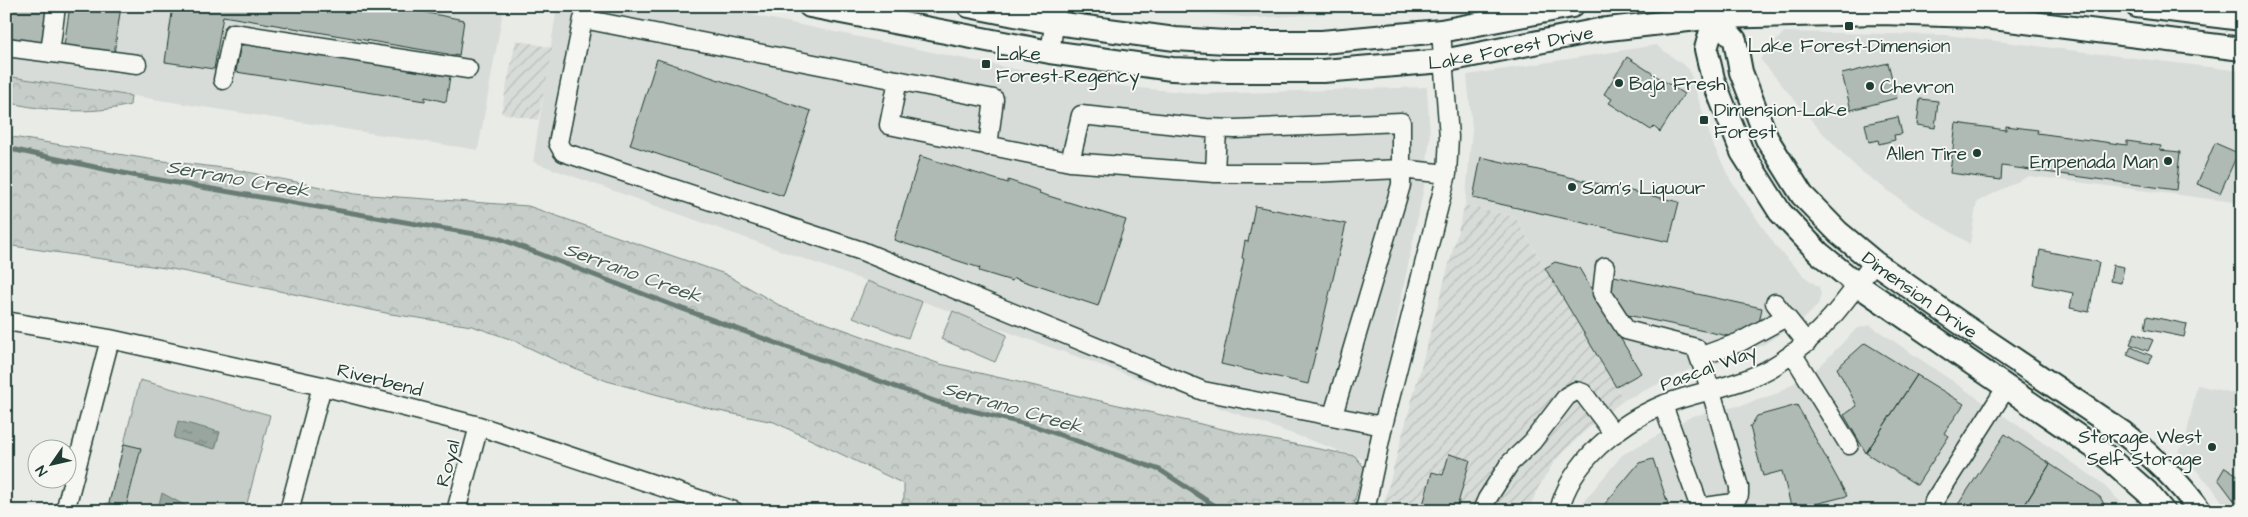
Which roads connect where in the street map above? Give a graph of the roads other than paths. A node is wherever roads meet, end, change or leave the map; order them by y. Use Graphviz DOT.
graph roads {
  1 [pos="56,6"];
  2 [pos="810,6"];
  3 [pos="969,6"];
  4 [pos="1572,6"];
  5 [pos="2136,6"];
  6 [pos="1714,12"];
  7 [pos="1057,15"];
  8 [pos="2242,19"];
  9 [pos="1441,31"];
  10 [pos="6,47"];
  11 [pos="2242,49"];
  12 [pos="1050,52"];
  13 [pos="50,53"];
  14 [pos="1443,60"];
  15 [pos="137,64"];
  16 [pos="468,69"];
  17 [pos="223,80"];
  18 [pos="898,80"];
  19 [pos="1217,128"];
  20 [pos="988,146"];
  21 [pos="1070,162"];
  22 [pos="1401,169"];
  23 [pos="1215,173"];
  24 [pos="1447,174"];
  25 [pos="1874,262"];
  26 [pos="1605,267"];
  27 [pos="1858,285"];
  28 [pos="1775,302"];
  29 [pos="1786,317"];
  30 [pos="6,321"];
  31 [pos="110,339"];
  32 [pos="1807,342"];
  33 [pos="1792,353"];
  34 [pos="1699,357"];
  35 [pos="322,386"];
  36 [pos="2006,388"];
  37 [pos="1711,390"];
  38 [pos="1663,405"];
  39 [pos="1333,415"];
  40 [pos="479,426"];
  41 [pos="1383,426"];
  42 [pos="1614,434"];
  43 [pos="1849,445"];
  44 [pos="65,511"];
  45 [pos="289,511"];
  46 [pos="456,511"];
  47 [pos="734,511"];
  48 [pos="1365,511"];
  49 [pos="1482,511"];
  50 [pos="1559,511"];
  51 [pos="1936,511"];
  52 [pos="2163,511"];
  53 [pos="2200,511"];
  1 -- 13 [label="street"];
  2 -- 12 [label="main road, Lake Forest Drive"];
  3 -- 7 [label="main road, Lake Forest Drive"];
  4 -- 9 [label="main road, Lake Forest Drive"];
  5 -- 8 [label="main road"];
  6 -- 11 [label="main road, Lake Forest Drive"];
  6 -- 14 [label="main road, Lake Forest Drive"];
  6 -- 25 [label="main road, Dimension Drive"];
  6 -- 27 [label="main road, Dimension Drive"];
  7 -- 9 [label="main road, Lake Forest Drive"];
  7 -- 12 [label="street"];
  9 -- 14 [label="street"];
  10 -- 13 [label="street"];
  12 -- 14 [label="main road, Lake Forest Drive"];
  13 -- 15 [label="street"];
  14 -- 24 [label="street"];
  16 -- 17 [label="street"];
  18 -- 20 [label="street"];
  18 -- 20 [label="street"];
  18 -- 39 [label="street"];
  19 -- 21 [label="street"];
  19 -- 22 [label="street"];
  19 -- 23 [label="street"];
  20 -- 21 [label="street"];
  21 -- 23 [label="street"];
  22 -- 23 [label="street"];
  22 -- 24 [label="street"];
  22 -- 39 [label="street"];
  24 -- 41 [label="street"];
  25 -- 27 [label="street, Pascal Way"];
  25 -- 53 [label="main road, Dimension Drive"];
  26 -- 34 [label="street"];
  27 -- 32 [label="street, Pascal Way"];
  27 -- 36 [label="main road, Dimension Drive"];
  28 -- 29 [label="street"];
  29 -- 32 [label="street"];
  29 -- 34 [label="street"];
  30 -- 31 [label="street, Riverbend"];
  31 -- 35 [label="street, Riverbend"];
  31 -- 44 [label="street"];
  32 -- 33 [label="street, Pascal Way"];
  33 -- 37 [label="street, Pascal Way"];
  33 -- 43 [label="street"];
  34 -- 37 [label="street"];
  35 -- 40 [label="street, Riverbend"];
  35 -- 45 [label="street"];
  36 -- 51 [label="street"];
  36 -- 52 [label="main road, Dimension Drive"];
  37 -- 38 [label="street, Pascal Way"];
  37 -- 38 [label="street"];
  38 -- 42 [label="street, Pascal Way"];
  39 -- 41 [label="street"];
  40 -- 46 [label="street, Royal"];
  40 -- 47 [label="street, Riverbend"];
  41 -- 48 [label="street"];
  42 -- 49 [label="street"];
  42 -- 50 [label="street, Pascal Way"];
}
